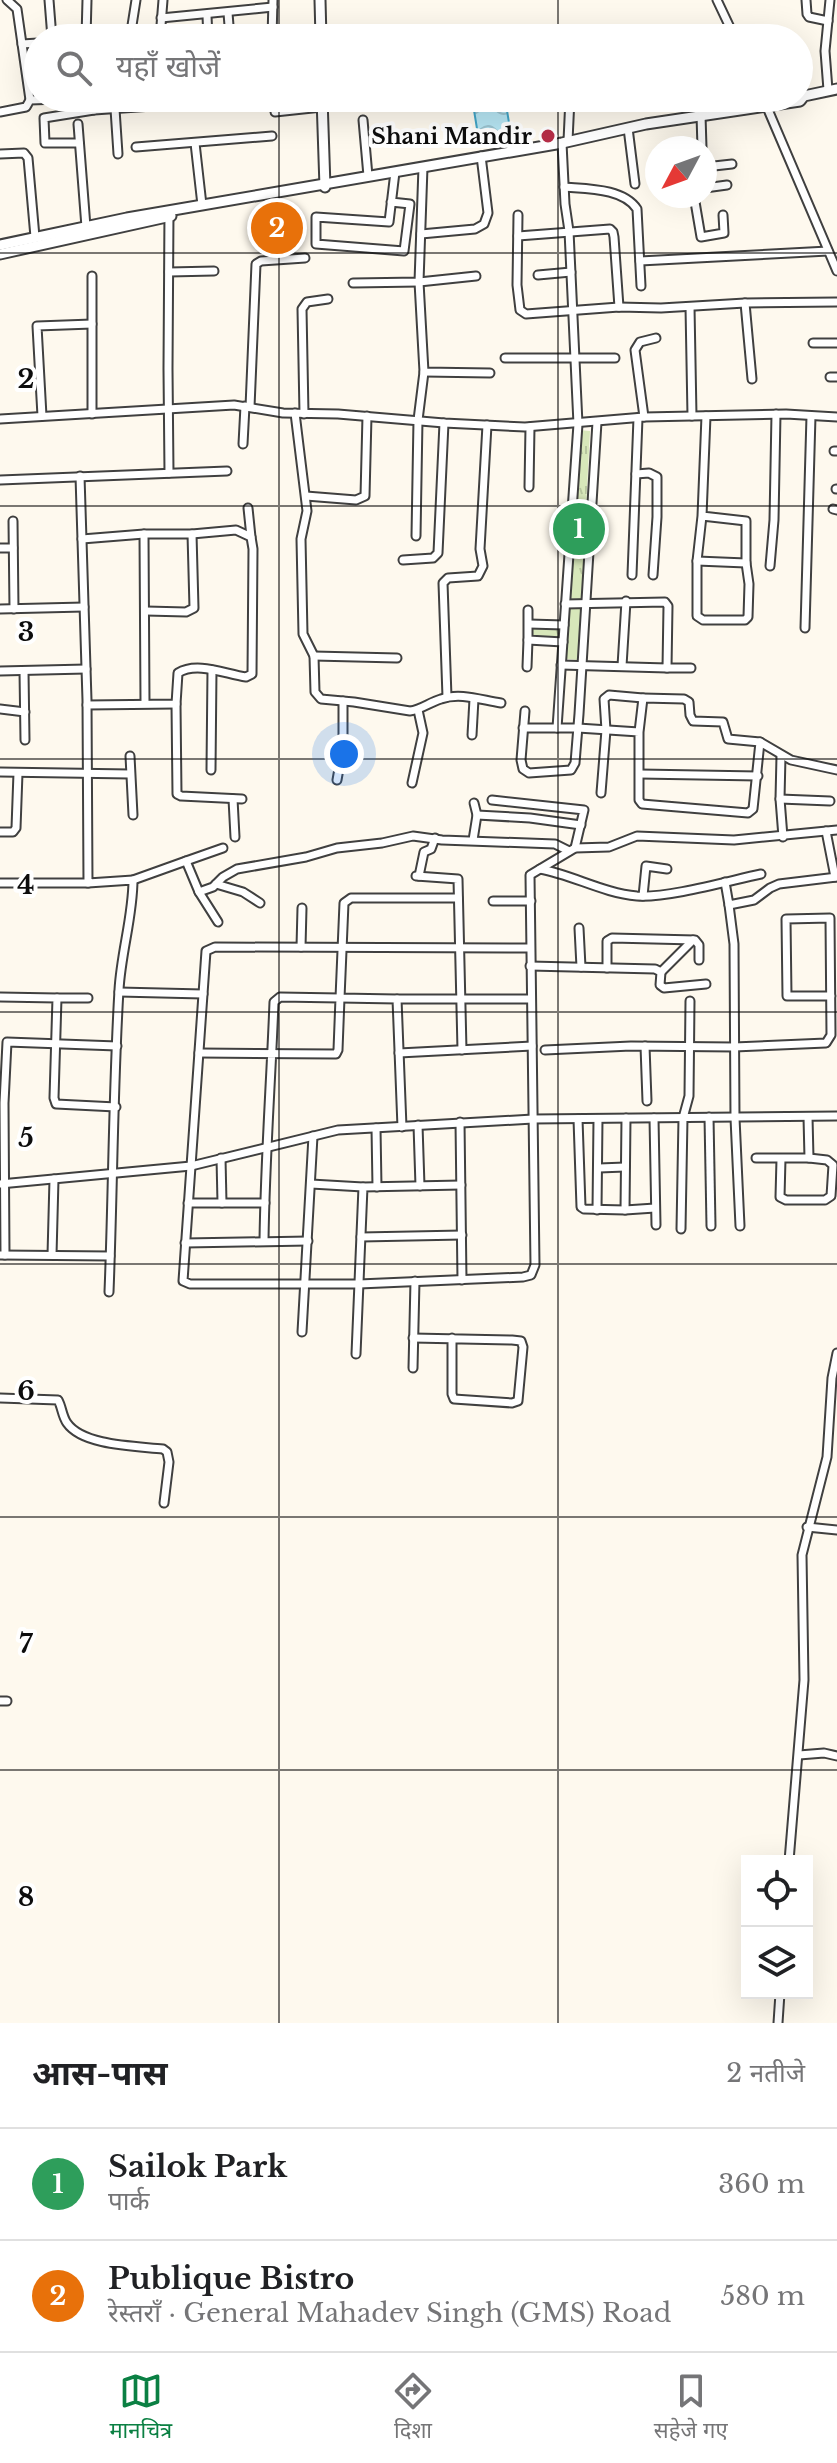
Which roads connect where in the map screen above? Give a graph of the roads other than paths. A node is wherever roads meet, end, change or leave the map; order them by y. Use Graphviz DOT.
graph roads {
  1 [pos="7,0"];
  2 [pos="49,0"];
  3 [pos="87,0"];
  4 [pos="136,0"];
  5 [pos="163,0"];
  6 [pos="320,0"];
  7 [pos="717,0"];
  8 [pos="806,0"];
  9 [pos="830,0"];
  10 [pos="273,4"];
  11 [pos="228,13"];
  12 [pos="207,16"];
  13 [pos="161,18"];
  14 [pos="828,21"];
  15 [pos="51,24"];
  16 [pos="86,24"];
  17 [pos="132,24"];
  18 [pos="161,24"];
  19 [pos="207,24"];
  20 [pos="229,24"];
  21 [pos="272,24"];
  22 [pos="321,24"];
  23 [pos="728,24"];
  24 [pos="22,44"];
  25 [pos="24,58"];
  26 [pos="833,90"];
  27 [pos="813,94"];
  28 [pos="24,107"];
  29 [pos="0,112"];
  30 [pos="62,112"];
  31 [pos="83,112"];
  32 [pos="115,112"];
  33 [pos="322,112"];
  34 [pos="568,112"];
  35 [pos="718,112"];
  36 [pos="770,112"];
  37 [pos="701,115"];
  38 [pos="62,116"];
  39 [pos="363,120"];
  40 [pos="78,124"];
  41 [pos="628,128"];
  42 [pos="272,136"];
  43 [pos="702,136"];
  44 [pos="565,142"];
  45 [pos="79,143"];
  46 [pos="195,143"];
  47 [pos="136,147"];
  48 [pos="0,154"];
  49 [pos="118,154"];
  50 [pos="481,156"];
  51 [pos="732,164"];
  52 [pos="717,166"];
  53 [pos="423,167"];
  54 [pos="395,172"];
  55 [pos="368,176"];
  56 [pos="635,184"];
  57 [pos="727,185"];
  58 [pos="325,186"];
  59 [pos="717,186"];
  60 [pos="564,187"];
  61 [pos="391,202"];
  62 [pos="202,205"];
  63 [pos="696,208"];
  64 [pos="170,214"];
  65 [pos="518,215"];
  66 [pos="723,215"];
  67 [pos="86,227"];
  68 [pos="569,231"];
  69 [pos="421,234"];
  70 [pos="518,236"];
  71 [pos="35,237"];
  72 [pos="0,245"];
  73 [pos="828,251"];
  74 [pos="0,254"];
  75 [pos="305,258"];
  76 [pos="640,261"];
  77 [pos="214,271"];
  78 [pos="837,271"];
  79 [pos="169,272"];
  80 [pos="571,272"];
  81 [pos="538,275"];
  82 [pos="92,276"];
  83 [pos="476,276"];
  84 [pos="419,282"];
  85 [pos="353,283"];
  86 [pos="641,286"];
  87 [pos="328,299"];
  88 [pos="837,302"];
  89 [pos="745,303"];
  90 [pos="619,307"];
  91 [pos="690,307"];
  92 [pos="573,311"];
  93 [pos="92,324"];
  94 [pos="656,338"];
  95 [pos="813,343"];
  96 [pos="837,343"];
  97 [pos="505,358"];
  98 [pos="575,358"];
  99 [pos="615,358"];
  100 [pos="424,372"];
  101 [pos="490,373"];
  102 [pos="752,379"];
  103 [pos="248,406"];
  104 [pos="169,408"];
  105 [pos="295,413"];
  106 [pos="92,414"];
  107 [pos="304,414"];
  108 [pos="776,414"];
  109 [pos="42,416"];
  110 [pos="367,416"];
  111 [pos="692,416"];
  112 [pos="706,416"];
  113 [pos="811,416"];
  114 [pos="837,417"];
  115 [pos="641,418"];
  116 [pos="0,419"];
  117 [pos="418,420"];
  118 [pos="597,422"];
  119 [pos="444,423"];
  120 [pos="578,424"];
  121 [pos="487,425"];
  122 [pos="530,427"];
  123 [pos="243,444"];
  124 [pos="227,471"];
  125 [pos="169,473"];
  126 [pos="636,474"];
  127 [pos="80,476"];
  128 [pos="0,480"];
  129 [pos="529,487"];
  130 [pos="306,496"];
  131 [pos="248,508"];
  132 [pos="571,509"];
  133 [pos="591,510"];
  134 [pos="702,516"];
  135 [pos="13,521"];
  136 [pos="144,534"];
  137 [pos="192,534"];
  138 [pos="416,536"];
  139 [pos="251,537"];
  140 [pos="82,539"];
  141 [pos="0,548"];
  142 [pos="13,548"];
  143 [pos="403,560"];
  144 [pos="697,561"];
  145 [pos="746,563"];
  146 [pos="770,566"];
  147 [pos="632,575"];
  148 [pos="653,575"];
  149 [pos="626,601"];
  150 [pos="586,602"];
  151 [pos="565,604"];
  152 [pos="84,607"];
  153 [pos="0,609"];
  154 [pos="14,609"];
  155 [pos="528,610"];
  156 [pos="146,611"];
  157 [pos="529,624"];
  158 [pos="564,625"];
  159 [pos="805,628"];
  160 [pos="528,640"];
  161 [pos="563,642"];
  162 [pos="314,656"];
  163 [pos="397,658"];
  164 [pos="561,665"];
  165 [pos="582,665"];
  166 [pos="622,666"];
  167 [pos="527,667"];
  168 [pos="667,668"];
  169 [pos="691,668"];
  170 [pos="86,669"];
  171 [pos="212,670"];
  172 [pos="0,671"];
  173 [pos="24,671"];
  174 [pos="447,697"];
  175 [pos="643,698"];
  176 [pos="474,699"];
  177 [pos="343,701"];
  178 [pos="145,703"];
  179 [pos="501,703"];
  180 [pos="176,704"];
  181 [pos="87,705"];
  182 [pos="0,709"];
  183 [pos="418,710"];
  184 [pos="525,711"];
  185 [pos="25,712"];
  186 [pos="523,728"];
  187 [pos="557,728"];
  188 [pos="578,728"];
  189 [pos="606,730"];
  190 [pos="639,732"];
  191 [pos="472,735"];
  192 [pos="25,740"];
  193 [pos="760,742"];
  194 [pos="130,756"];
  195 [pos="781,756"];
  196 [pos="211,770"];
  197 [pos="837,770"];
  198 [pos="0,772"];
  199 [pos="18,773"];
  200 [pos="87,774"];
  201 [pos="130,774"];
  202 [pos="640,774"];
  203 [pos="758,776"];
  204 [pos="337,780"];
  205 [pos="412,783"];
  206 [pos="601,793"];
  207 [pos="780,799"];
  208 [pos="492,800"];
  209 [pos="830,801"];
  210 [pos="474,803"];
  211 [pos="133,815"];
  212 [pos="477,815"];
  213 [pos="581,825"];
  214 [pos="837,830"];
  215 [pos="826,831"];
  216 [pos="0,832"];
  217 [pos="235,837"];
  218 [pos="783,837"];
  219 [pos="435,838"];
  220 [pos="473,840"];
  221 [pos="223,848"];
  222 [pos="572,850"];
  223 [pos="186,861"];
  224 [pos="540,869"];
  225 [pos="667,869"];
  226 [pos="761,874"];
  227 [pos="836,877"];
  228 [pos="133,880"];
  229 [pos="725,882"];
  230 [pos="0,883"];
  231 [pos="88,883"];
  232 [pos="216,884"];
  233 [pos="199,892"];
  234 [pos="643,896"];
  235 [pos="458,898"];
  236 [pos="493,901"];
  237 [pos="531,901"];
  238 [pos="260,903"];
  239 [pos="729,905"];
  240 [pos="302,908"];
  241 [pos="218,922"];
  242 [pos="579,928"];
  243 [pos="693,940"];
  244 [pos="301,947"];
  245 [pos="342,947"];
  246 [pos="459,947"];
  247 [pos="530,948"];
  248 [pos="699,960"];
  249 [pos="530,966"];
  250 [pos="581,967"];
  251 [pos="607,968"];
  252 [pos="661,972"];
  253 [pos="706,984"];
  254 [pos="119,992"];
  255 [pos="203,994"];
  256 [pos="831,996"];
  257 [pos="0,997"];
  258 [pos="57,998"];
  259 [pos="88,998"];
  260 [pos="340,998"];
  261 [pos="397,999"];
  262 [pos="460,999"];
  263 [pos="531,999"];
  264 [pos="690,1001"];
  265 [pos="4,1042"];
  266 [pos="56,1044"];
  267 [pos="117,1046"];
  268 [pos="532,1046"];
  269 [pos="645,1046"];
  270 [pos="690,1046"];
  271 [pos="734,1047"];
  272 [pos="462,1050"];
  273 [pos="545,1050"];
  274 [pos="199,1053"];
  275 [pos="272,1053"];
  276 [pos="399,1053"];
  277 [pos="647,1101"];
  278 [pos="2,1103"];
  279 [pos="116,1107"];
  280 [pos="837,1116"];
  281 [pos="709,1117"];
  282 [pos="808,1117"];
  283 [pos="626,1118"];
  284 [pos="654,1118"];
  285 [pos="683,1118"];
  286 [pos="735,1118"];
  287 [pos="533,1119"];
  288 [pos="578,1119"];
  289 [pos="598,1119"];
  290 [pos="460,1122"];
  291 [pos="418,1125"];
  292 [pos="402,1127"];
  293 [pos="376,1128"];
  294 [pos="313,1136"];
  295 [pos="265,1147"];
  296 [pos="221,1158"];
  297 [pos="756,1158"];
  298 [pos="809,1158"];
  299 [pos="781,1159"];
  300 [pos="191,1166"];
  301 [pos="625,1167"];
  302 [pos="599,1168"];
  303 [pos="114,1174"];
  304 [pos="54,1179"];
  305 [pos="2,1184"];
  306 [pos="311,1184"];
  307 [pos="461,1185"];
  308 [pos="420,1186"];
  309 [pos="363,1187"];
  310 [pos="377,1187"];
  311 [pos="188,1203"];
  312 [pos="222,1203"];
  313 [pos="265,1203"];
  314 [pos="655,1208"];
  315 [pos="597,1210"];
  316 [pos="625,1210"];
  317 [pos="656,1225"];
  318 [pos="711,1226"];
  319 [pos="740,1226"];
  320 [pos="681,1229"];
  321 [pos="462,1235"];
  322 [pos="361,1237"];
  323 [pos="264,1241"];
  324 [pos="308,1241"];
  325 [pos="185,1243"];
  326 [pos="2,1255"];
  327 [pos="52,1255"];
  328 [pos="110,1256"];
  329 [pos="462,1280"];
  330 [pos="415,1281"];
  331 [pos="306,1284"];
  332 [pos="359,1284"];
  333 [pos="109,1292"];
  334 [pos="302,1332"];
  335 [pos="413,1338"];
  336 [pos="452,1338"];
  337 [pos="837,1353"];
  338 [pos="356,1354"];
  339 [pos="413,1368"];
  340 [pos="0,1398"];
  341 [pos="837,1455"];
  342 [pos="827,1457"];
  343 [pos="164,1503"];
  344 [pos="807,1527"];
  345 [pos="837,1530"];
  346 [pos="799,1755"];
  347 [pos="837,1756"];
  348 [pos="790,1855"];
  349 [pos="780,1999"];
  350 [pos="778,2023"];
  1 -- 24 [label="street"];
  2 -- 15 [label="street"];
  3 -- 16 [label="street"];
  4 -- 17 [label="street"];
  5 -- 13 [label="street"];
  6 -- 22 [label="street"];
  7 -- 23 [label="street"];
  8 -- 14 [label="street"];
  9 -- 14 [label="street"];
  10 -- 11 [label="street"];
  10 -- 21 [label="street"];
  11 -- 12 [label="street"];
  11 -- 20 [label="street"];
  12 -- 13 [label="street"];
  12 -- 19 [label="street"];
  13 -- 18 [label="street"];
  14 -- 26 [label="street"];
  24 -- 25 [label="street"];
  26 -- 27 [label="street"];
  28 -- 29 [label="street"];
  30 -- 38 [label="street"];
  31 -- 38 [label="street"];
  32 -- 49 [label="street"];
  33 -- 58 [label="street"];
  34 -- 44 [label="street"];
  35 -- 37 [label="street"];
  36 -- 73 [label="street"];
  37 -- 41 [label="street"];
  37 -- 43 [label="street"];
  38 -- 45 [label="street"];
  39 -- 55 [label="street"];
  40 -- 45 [label="street"];
  41 -- 44 [label="street"];
  41 -- 56 [label="street"];
  42 -- 46 [label="street"];
  44 -- 50 [label="street"];
  44 -- 60 [label="street"];
  45 -- 67 [label="street"];
  46 -- 47 [label="street"];
  46 -- 62 [label="street"];
  48 -- 71 [label="street"];
  50 -- 53 [label="street"];
  50 -- 69 [label="street"];
  51 -- 52 [label="street"];
  53 -- 54 [label="street"];
  53 -- 69 [label="street"];
  54 -- 55 [label="street"];
  54 -- 61 [label="street"];
  55 -- 58 [label="street"];
  57 -- 59 [label="street"];
  58 -- 62 [label="street"];
  58 -- 64 [label="street"];
  60 -- 68 [label="street"];
  60 -- 76 [label="street"];
  61 -- 61 [label="street"];
  62 -- 64 [label="street"];
  63 -- 66 [label="street"];
  64 -- 67 [label="street"];
  64 -- 74 [label="street"];
  64 -- 79 [label="street"];
  65 -- 70 [label="street"];
  67 -- 71 [label="street"];
  68 -- 70 [label="street"];
  68 -- 80 [label="street"];
  68 -- 90 [label="street"];
  69 -- 84 [label="street"];
  70 -- 92 [label="street"];
  71 -- 72 [label="street"];
  73 -- 76 [label="street"];
  73 -- 78 [label="street"];
  75 -- 103 [label="street"];
  76 -- 86 [label="street"];
  77 -- 79 [label="street"];
  79 -- 104 [label="street"];
  80 -- 81 [label="street"];
  80 -- 92 [label="street"];
  82 -- 93 [label="street"];
  83 -- 84 [label="street"];
  84 -- 85 [label="street"];
  84 -- 100 [label="street"];
  87 -- 107 [label="street"];
  88 -- 89 [label="street"];
  89 -- 91 [label="street"];
  89 -- 102 [label="street"];
  90 -- 91 [label="street"];
  90 -- 92 [label="street"];
  91 -- 111 [label="street"];
  92 -- 98 [label="street"];
  93 -- 106 [label="street"];
  93 -- 109 [label="street"];
  94 -- 115 [label="street"];
  95 -- 96 [label="street"];
  97 -- 98 [label="street"];
  98 -- 99 [label="street"];
  98 -- 120 [label="street"];
  100 -- 101 [label="street"];
  100 -- 117 [label="street"];
  103 -- 104 [label="street"];
  103 -- 105 [label="street"];
  103 -- 123 [label="street"];
  104 -- 106 [label="street"];
  104 -- 125 [label="street"];
  105 -- 107 [label="street"];
  105 -- 130 [label="street"];
  106 -- 109 [label="street"];
  107 -- 110 [label="street"];
  108 -- 112 [label="street"];
  108 -- 113 [label="street"];
  108 -- 146 [label="street"];
  109 -- 116 [label="street"];
  110 -- 117 [label="street"];
  110 -- 130 [label="street"];
  111 -- 112 [label="street"];
  111 -- 115 [label="street"];
  112 -- 134 [label="street"];
  113 -- 114 [label="street"];
  113 -- 159 [label="street"];
  115 -- 118 [label="street"];
  115 -- 126 [label="street"];
  117 -- 119 [label="street"];
  117 -- 138 [label="street"];
  118 -- 120 [label="street"];
  118 -- 133 [label="street"];
  119 -- 121 [label="street"];
  119 -- 143 [label="street"];
  120 -- 122 [label="street"];
  120 -- 132 [label="street"];
  121 -- 122 [label="street"];
  121 -- 174 [label="street"];
  122 -- 129 [label="street"];
  124 -- 125 [label="street"];
  125 -- 127 [label="street"];
  126 -- 147 [label="street"];
  126 -- 148 [label="street"];
  127 -- 128 [label="street"];
  127 -- 140 [label="street"];
  130 -- 162 [label="street"];
  131 -- 139 [label="street"];
  132 -- 133 [label="street"];
  132 -- 151 [label="street"];
  133 -- 150 [label="street"];
  134 -- 144 [label="street"];
  134 -- 145 [label="street"];
  135 -- 142 [label="street"];
  136 -- 137 [label="street"];
  136 -- 140 [label="street"];
  136 -- 156 [label="street"];
  137 -- 139 [label="street"];
  137 -- 156 [label="street"];
  139 -- 171 [label="street"];
  140 -- 152 [label="street"];
  141 -- 142 [label="street"];
  142 -- 154 [label="street"];
  144 -- 145 [label="street"];
  144 -- 145 [label="street"];
  149 -- 150 [label="street"];
  149 -- 166 [label="street"];
  149 -- 168 [label="street"];
  150 -- 151 [label="street"];
  150 -- 165 [label="street"];
  151 -- 158 [label="street"];
  152 -- 154 [label="street"];
  152 -- 170 [label="street"];
  153 -- 154 [label="street"];
  155 -- 157 [label="street"];
  156 -- 178 [label="street"];
  157 -- 158 [label="street"];
  157 -- 160 [label="street"];
  158 -- 161 [label="street"];
  160 -- 161 [label="street"];
  160 -- 167 [label="street"];
  161 -- 164 [label="street"];
  162 -- 163 [label="street"];
  162 -- 177 [label="street"];
  164 -- 165 [label="street"];
  164 -- 187 [label="street"];
  165 -- 166 [label="street"];
  165 -- 188 [label="street"];
  166 -- 168 [label="street"];
  168 -- 169 [label="street"];
  170 -- 173 [label="street"];
  170 -- 181 [label="street"];
  171 -- 180 [label="street"];
  171 -- 196 [label="street"];
  172 -- 173 [label="street"];
  173 -- 185 [label="street"];
  174 -- 176 [label="street"];
  174 -- 183 [label="street"];
  175 -- 189 [label="street"];
  175 -- 190 [label="street"];
  175 -- 193 [label="street"];
  176 -- 179 [label="street"];
  176 -- 191 [label="street"];
  177 -- 183 [label="street"];
  177 -- 204 [label="street"];
  178 -- 180 [label="street"];
  178 -- 181 [label="street"];
  180 -- 217 [label="street"];
  181 -- 200 [label="street"];
  182 -- 185 [label="street"];
  183 -- 205 [label="street"];
  184 -- 186 [label="street"];
  185 -- 192 [label="street"];
  186 -- 187 [label="street"];
  186 -- 188 [label="street"];
  187 -- 188 [label="street"];
  188 -- 189 [label="street"];
  189 -- 190 [label="street"];
  189 -- 206 [label="street"];
  190 -- 202 [label="street"];
  193 -- 195 [label="street"];
  193 -- 203 [label="street"];
  194 -- 201 [label="street"];
  195 -- 197 [label="street"];
  195 -- 207 [label="street"];
  198 -- 199 [label="street"];
  199 -- 200 [label="street"];
  199 -- 216 [label="street"];
  200 -- 201 [label="street"];
  200 -- 231 [label="street"];
  201 -- 211 [label="street"];
  202 -- 203 [label="street"];
  202 -- 203 [label="street"];
  207 -- 209 [label="street"];
  207 -- 218 [label="street"];
  208 -- 213 [label="street"];
  210 -- 212 [label="street"];
  212 -- 213 [label="street"];
  212 -- 220 [label="street"];
  213 -- 222 [label="street"];
  214 -- 215 [label="street"];
  215 -- 218 [label="street"];
  215 -- 227 [label="street"];
  218 -- 222 [label="street"];
  219 -- 220 [label="street"];
  219 -- 232 [label="street"];
  219 -- 235 [label="street"];
  220 -- 222 [label="street"];
  221 -- 223 [label="street"];
  222 -- 224 [label="street"];
  223 -- 228 [label="street"];
  223 -- 233 [label="street"];
  224 -- 234 [label="street"];
  224 -- 237 [label="street"];
  225 -- 234 [label="street"];
  226 -- 229 [label="street"];
  227 -- 239 [label="street"];
  228 -- 231 [label="street"];
  228 -- 254 [label="street"];
  229 -- 234 [label="street"];
  229 -- 239 [label="street"];
  230 -- 231 [label="street"];
  232 -- 233 [label="street"];
  232 -- 238 [label="street"];
  233 -- 241 [label="street"];
  235 -- 245 [label="street"];
  235 -- 246 [label="street"];
  236 -- 237 [label="street"];
  237 -- 247 [label="street"];
  239 -- 271 [label="street"];
  240 -- 244 [label="street"];
  242 -- 250 [label="street"];
  243 -- 248 [label="street"];
  243 -- 251 [label="street"];
  243 -- 252 [label="street"];
  244 -- 245 [label="street"];
  244 -- 255 [label="street"];
  245 -- 246 [label="street"];
  245 -- 260 [label="street"];
  246 -- 247 [label="street"];
  246 -- 262 [label="street"];
  247 -- 249 [label="street"];
  249 -- 250 [label="street"];
  249 -- 263 [label="street"];
  250 -- 251 [label="street"];
  251 -- 252 [label="street"];
  252 -- 253 [label="street"];
  254 -- 255 [label="street"];
  254 -- 267 [label="street"];
  255 -- 274 [label="street"];
  256 -- 256 [label="street"];
  256 -- 271 [label="street"];
  257 -- 258 [label="street"];
  258 -- 259 [label="street"];
  258 -- 266 [label="street"];
  260 -- 261 [label="street"];
  260 -- 275 [label="street"];
  260 -- 275 [label="street"];
  261 -- 262 [label="street"];
  261 -- 276 [label="street"];
  262 -- 263 [label="street"];
  262 -- 272 [label="street"];
  263 -- 268 [label="street"];
  264 -- 270 [label="street"];
  265 -- 266 [label="street"];
  265 -- 278 [label="street"];
  266 -- 267 [label="street"];
  266 -- 279 [label="street"];
  267 -- 279 [label="street"];
  268 -- 272 [label="street"];
  268 -- 287 [label="street"];
  269 -- 270 [label="street"];
  269 -- 273 [label="street"];
  269 -- 277 [label="street"];
  270 -- 271 [label="street"];
  270 -- 285 [label="street"];
  271 -- 286 [label="street"];
  272 -- 276 [label="street"];
  274 -- 275 [label="street"];
  274 -- 300 [label="street"];
  275 -- 295 [label="street"];
  276 -- 292 [label="street"];
  278 -- 305 [label="street"];
  279 -- 303 [label="street"];
  280 -- 282 [label="street"];
  281 -- 285 [label="street"];
  281 -- 286 [label="street"];
  281 -- 318 [label="street"];
  282 -- 286 [label="street"];
  282 -- 298 [label="street"];
  283 -- 284 [label="street"];
  283 -- 289 [label="street"];
  283 -- 301 [label="street"];
  284 -- 285 [label="street"];
  284 -- 314 [label="street"];
  285 -- 320 [label="street"];
  286 -- 319 [label="street"];
  287 -- 288 [label="street"];
  287 -- 290 [label="street"];
  287 -- 329 [label="street"];
  288 -- 289 [label="street"];
  288 -- 315 [label="street"];
  289 -- 302 [label="street"];
  290 -- 291 [label="street"];
  290 -- 307 [label="street"];
  291 -- 292 [label="street"];
  291 -- 308 [label="street"];
  292 -- 293 [label="street"];
  293 -- 294 [label="street"];
  293 -- 310 [label="street"];
  294 -- 295 [label="street"];
  294 -- 306 [label="street"];
  295 -- 296 [label="street"];
  295 -- 313 [label="street"];
  296 -- 300 [label="street"];
  296 -- 312 [label="street"];
  297 -- 299 [label="street"];
  298 -- 299 [label="street"];
  298 -- 299 [label="street"];
  300 -- 303 [label="street"];
  300 -- 311 [label="street"];
  301 -- 302 [label="street"];
  301 -- 316 [label="street"];
  302 -- 315 [label="street"];
  303 -- 304 [label="street"];
  303 -- 328 [label="street"];
  304 -- 305 [label="street"];
  304 -- 327 [label="street"];
  305 -- 326 [label="street"];
  306 -- 309 [label="street"];
  306 -- 324 [label="street"];
  307 -- 308 [label="street"];
  307 -- 321 [label="street"];
  308 -- 310 [label="street"];
  309 -- 310 [label="street"];
  309 -- 322 [label="street"];
  311 -- 312 [label="street"];
  311 -- 325 [label="street"];
  312 -- 313 [label="street"];
  313 -- 323 [label="street"];
  314 -- 316 [label="street"];
  314 -- 317 [label="street"];
  315 -- 316 [label="street"];
  321 -- 322 [label="street"];
  321 -- 329 [label="street"];
  322 -- 332 [label="street"];
  323 -- 324 [label="street"];
  323 -- 325 [label="street"];
  324 -- 331 [label="street"];
  325 -- 331 [label="street"];
  326 -- 327 [label="street"];
  327 -- 328 [label="street"];
  328 -- 333 [label="street"];
  329 -- 330 [label="street"];
  330 -- 332 [label="street"];
  330 -- 335 [label="street"];
  331 -- 332 [label="street"];
  331 -- 334 [label="street"];
  332 -- 338 [label="street"];
  335 -- 336 [label="street"];
  335 -- 339 [label="street"];
  336 -- 336 [label="street"];
  337 -- 342 [label="street"];
  340 -- 343 [label="street"];
  341 -- 342 [label="street"];
  342 -- 344 [label="street"];
  344 -- 345 [label="street"];
  344 -- 346 [label="street"];
  346 -- 347 [label="street"];
  346 -- 348 [label="street"];
  349 -- 350 [label="street"];
}
